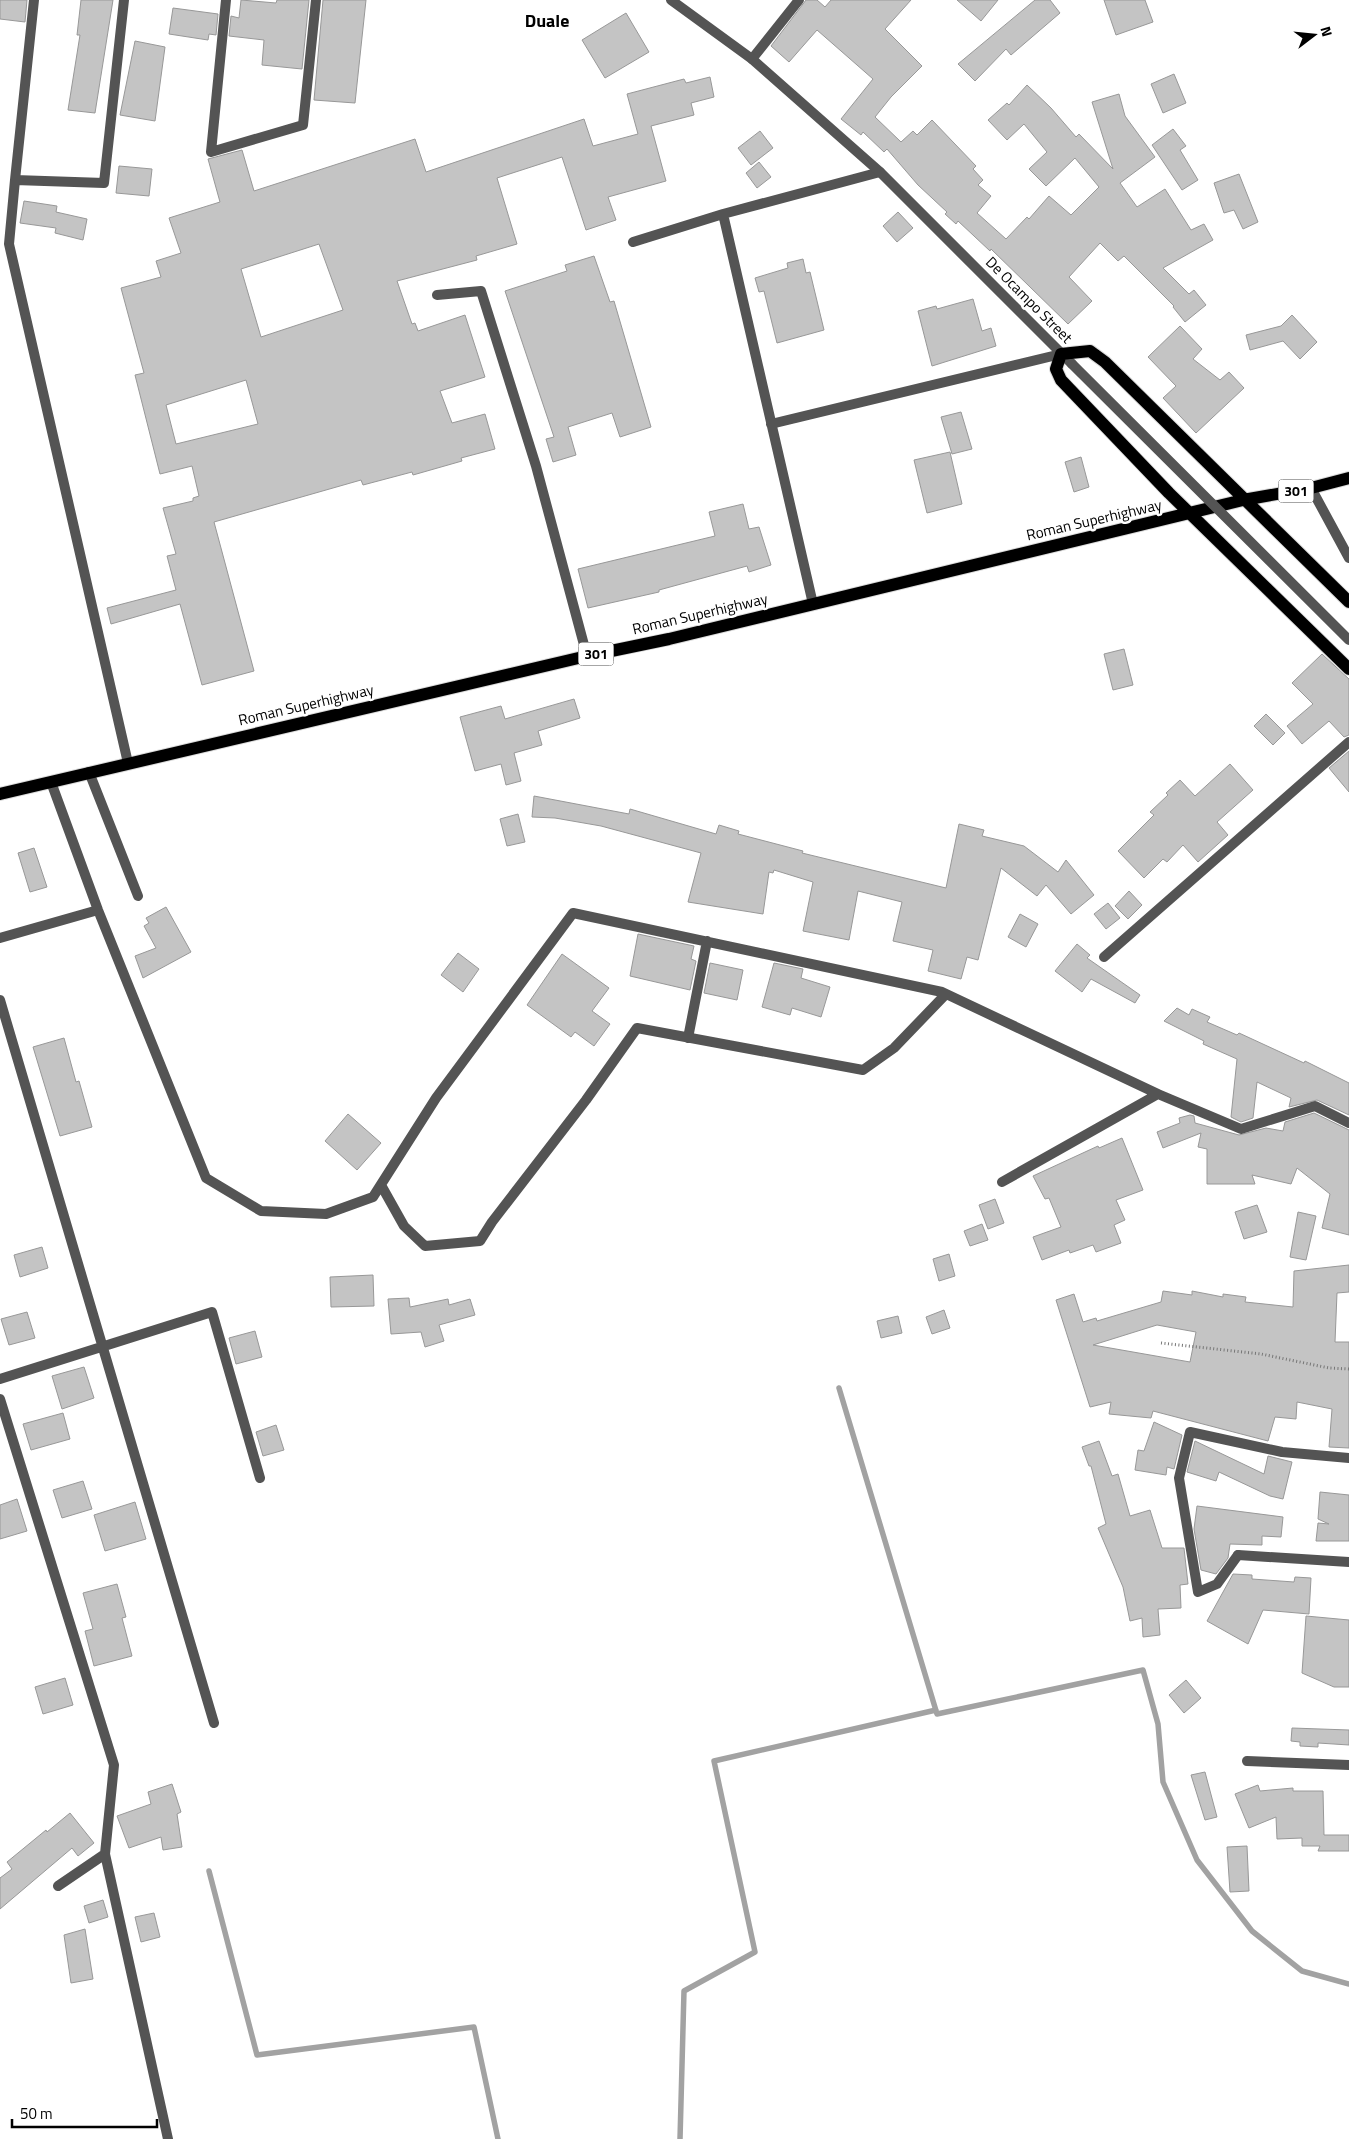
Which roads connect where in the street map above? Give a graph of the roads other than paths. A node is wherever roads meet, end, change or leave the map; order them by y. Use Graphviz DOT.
graph roads {
  1 [pos="34,0"];
  2 [pos="124,0"];
  3 [pos="226,0"];
  4 [pos="316,0"];
  5 [pos="671,0"];
  6 [pos="798,0"];
  7 [pos="752,59"];
  8 [pos="880,172"];
  9 [pos="15,180"];
  10 [pos="723,214"];
  11 [pos="633,242"];
  12 [pos="437,295"];
  13 [pos="1061,354"];
  14 [pos="771,424"];
  15 [pos="1349,478"];
  16 [pos="1311,488"];
  17 [pos="1243,500"];
  18 [pos="1191,514"];
  19 [pos="1349,558"];
  20 [pos="1349,602"];
  21 [pos="813,604"];
  22 [pos="1349,640"];
  23 [pos="587,656"];
  24 [pos="1349,669"];
  25 [pos="1349,742"];
  26 [pos="128,763"];
  27 [pos="89,772"];
  28 [pos="50,782"];
  29 [pos="0,794"];
  30 [pos="138,896"];
  31 [pos="98,910"];
  32 [pos="0,938"];
  33 [pos="707,941"];
  34 [pos="1104,957"];
  35 [pos="946,994"];
  36 [pos="0,1000"];
  37 [pos="688,1038"];
  38 [pos="1158,1094"];
  39 [pos="1349,1123"];
  40 [pos="1002,1182"];
  41 [pos="381,1184"];
  42 [pos="104,1347"];
  43 [pos="0,1379"];
  44 [pos="0,1399"];
  45 [pos="1349,1458"];
  46 [pos="260,1478"];
  47 [pos="1349,1562"];
  48 [pos="214,1723"];
  49 [pos="1247,1761"];
  50 [pos="1349,1765"];
  51 [pos="104,1854"];
  52 [pos="58,1886"];
  53 [pos="168,2139"];
  1 -- 9 [label="street"];
  2 -- 9 [label="street"];
  3 -- 4 [label="street"];
  5 -- 7 [label="street, De Ocampo Street"];
  6 -- 7 [label="street"];
  7 -- 8 [label="street, De Ocampo Street"];
  8 -- 10 [label="street"];
  8 -- 13 [label="street, De Ocampo Street"];
  9 -- 26 [label="street"];
  10 -- 11 [label="street"];
  10 -- 14 [label="street"];
  12 -- 23 [label="street"];
  13 -- 14 [label="street"];
  13 -- 17 [label="main road"];
  13 -- 18 [label="main road"];
  13 -- 22 [label="street, De Ocampo Street, bridge"];
  14 -- 21 [label="street"];
  15 -- 16 [label="main road, Roman Superhighway / 301"];
  16 -- 17 [label="main road, Roman Superhighway / 301"];
  16 -- 19 [label="street"];
  17 -- 18 [label="main road, Roman Superhighway / 301"];
  17 -- 20 [label="main road"];
  18 -- 21 [label="main road, Roman Superhighway / 301"];
  18 -- 24 [label="main road"];
  21 -- 23 [label="main road, Roman Superhighway / 301"];
  23 -- 26 [label="main road, Roman Superhighway / 301"];
  25 -- 34 [label="street"];
  26 -- 27 [label="main road, Roman Superhighway / 301"];
  27 -- 28 [label="main road, Roman Superhighway / 301"];
  27 -- 30 [label="street"];
  28 -- 29 [label="main road, Roman Superhighway / 301"];
  28 -- 31 [label="street"];
  31 -- 32 [label="street"];
  31 -- 41 [label="street"];
  33 -- 35 [label="street"];
  33 -- 37 [label="street"];
  33 -- 41 [label="street"];
  35 -- 37 [label="street"];
  35 -- 38 [label="street"];
  36 -- 42 [label="street"];
  37 -- 41 [label="street"];
  38 -- 39 [label="street"];
  38 -- 40 [label="street"];
  42 -- 43 [label="street"];
  42 -- 46 [label="street"];
  42 -- 48 [label="street"];
  44 -- 51 [label="street"];
  45 -- 47 [label="street"];
  49 -- 50 [label="street"];
  51 -- 52 [label="street"];
  51 -- 53 [label="street"];
}
